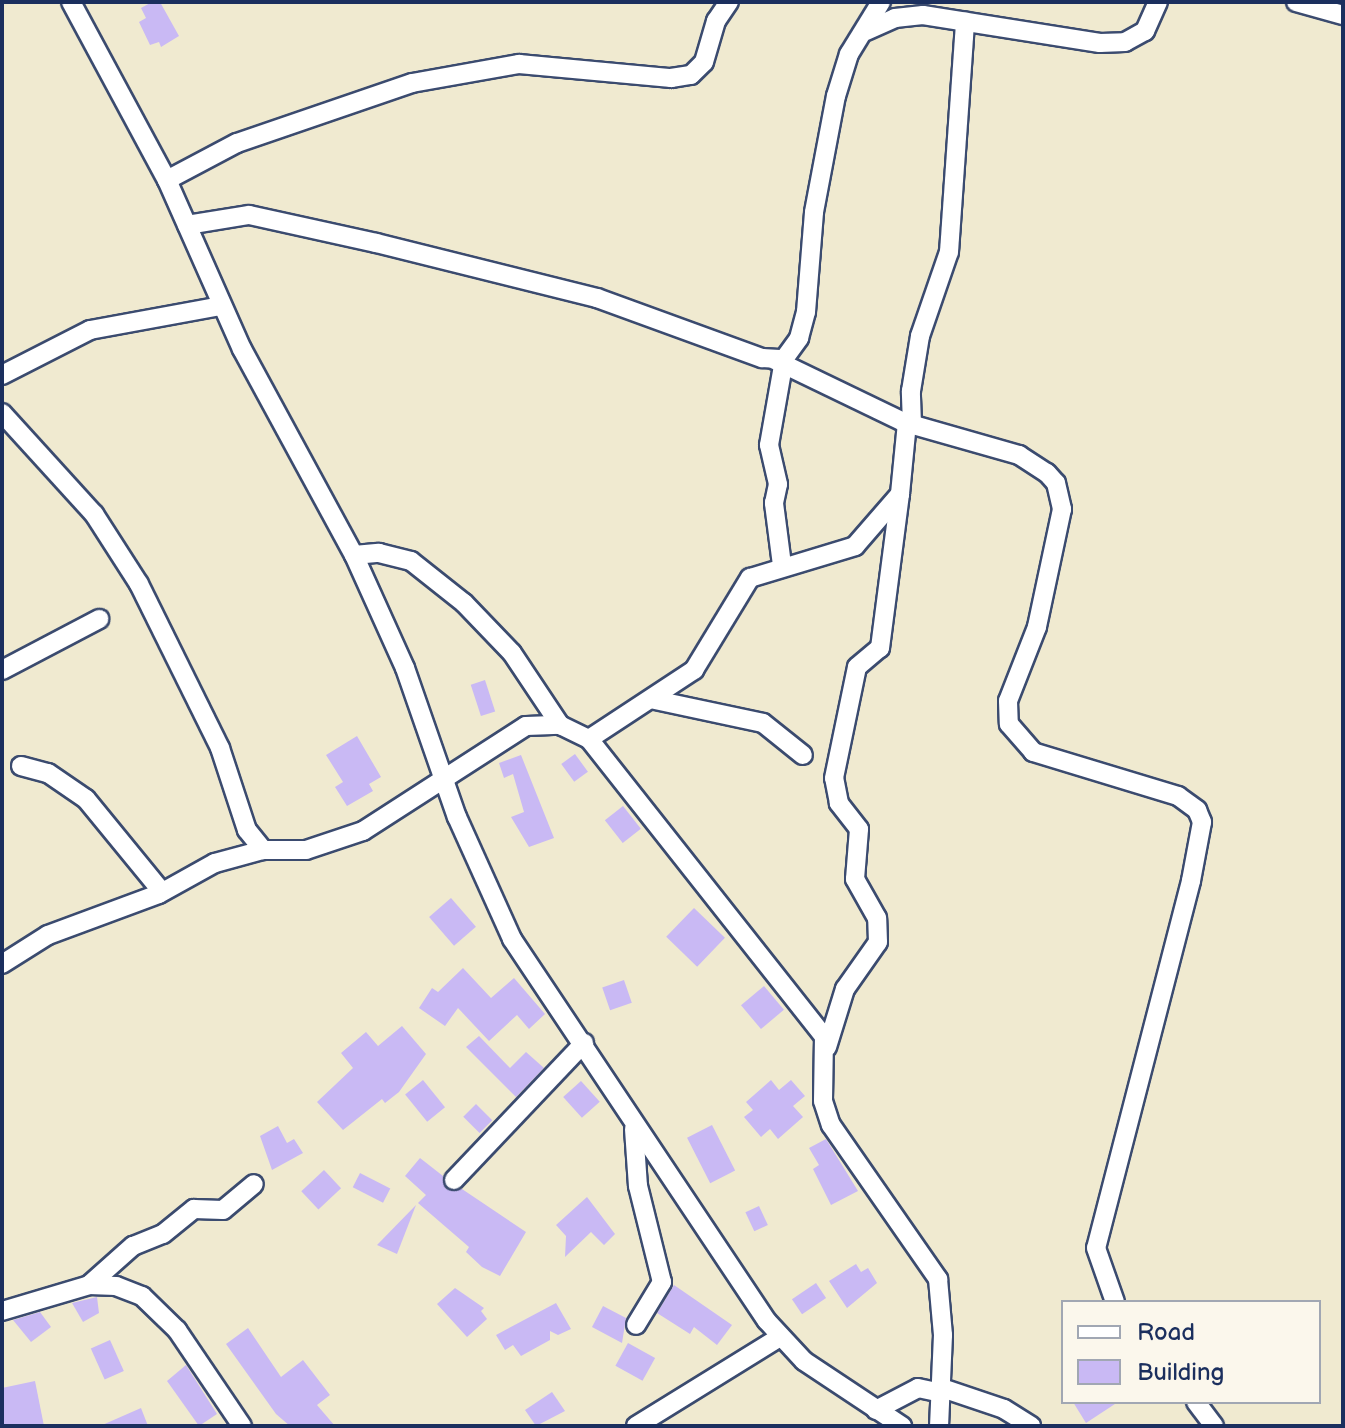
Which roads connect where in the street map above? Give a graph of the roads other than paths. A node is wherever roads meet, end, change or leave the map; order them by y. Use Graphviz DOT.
graph roads {
  1 [pos="71,2"];
  2 [pos="729,2"];
  3 [pos="881,2"];
  4 [pos="1158,2"];
  5 [pos="1296,2"];
  6 [pos="1343,15"];
  7 [pos="965,22"];
  8 [pos="863,33"];
  9 [pos="167,180"];
  10 [pos="187,225"];
  11 [pos="221,306"];
  12 [pos="779,363"];
  13 [pos="2,375"];
  14 [pos="2,413"];
  15 [pos="910,424"];
  16 [pos="900,494"];
  17 [pos="354,555"];
  18 [pos="782,565"];
  19 [pos="99,619"];
  20 [pos="2,670"];
  21 [pos="655,700"];
  22 [pos="560,725"];
  23 [pos="589,739"];
  24 [pos="803,755"];
  25 [pos="21,766"];
  26 [pos="445,779"];
  27 [pos="263,850"];
  28 [pos="162,892"];
  29 [pos="2,964"];
  30 [pos="584,1043"];
  31 [pos="827,1047"];
  32 [pos="634,1126"];
  33 [pos="454,1180"];
  34 [pos="254,1184"];
  35 [pos="89,1285"];
  36 [pos="1114,1300"];
  37 [pos="2,1311"];
  38 [pos="636,1325"];
  39 [pos="780,1337"];
  40 [pos="942,1391"];
  41 [pos="1198,1404"];
  42 [pos="876,1410"];
  43 [pos="237,1425"];
  44 [pos="636,1426"];
  45 [pos="902,1426"];
  46 [pos="939,1426"];
  47 [pos="1031,1426"];
  48 [pos="1214,1426"];
  1 -- 9 [label="street"];
  2 -- 9 [label="street"];
  3 -- 8 [label="street"];
  4 -- 7 [label="street"];
  5 -- 6 [label="street"];
  7 -- 8 [label="street"];
  7 -- 15 [label="street"];
  8 -- 12 [label="street"];
  9 -- 10 [label="street"];
  10 -- 11 [label="street"];
  10 -- 12 [label="street"];
  11 -- 13 [label="street"];
  11 -- 17 [label="street"];
  12 -- 15 [label="street"];
  12 -- 18 [label="street"];
  14 -- 27 [label="street"];
  15 -- 16 [label="street"];
  15 -- 36 [label="street"];
  16 -- 18 [label="street"];
  16 -- 31 [label="street"];
  17 -- 22 [label="street"];
  17 -- 26 [label="street"];
  18 -- 21 [label="street"];
  19 -- 20 [label="street"];
  21 -- 23 [label="street"];
  21 -- 24 [label="street"];
  22 -- 23 [label="street"];
  22 -- 26 [label="street"];
  23 -- 31 [label="street"];
  25 -- 28 [label="street"];
  26 -- 27 [label="street"];
  26 -- 30 [label="street"];
  27 -- 28 [label="street"];
  28 -- 29 [label="street"];
  30 -- 32 [label="street"];
  30 -- 33 [label="street"];
  31 -- 40 [label="street"];
  32 -- 38 [label="street"];
  32 -- 39 [label="street"];
  34 -- 35 [label="street"];
  35 -- 37 [label="street"];
  35 -- 43 [label="street"];
  39 -- 42 [label="street"];
  39 -- 44 [label="street"];
  40 -- 42 [label="street"];
  40 -- 46 [label="street"];
  40 -- 47 [label="street"];
  41 -- 48 [label="street"];
  42 -- 45 [label="street"];
}
